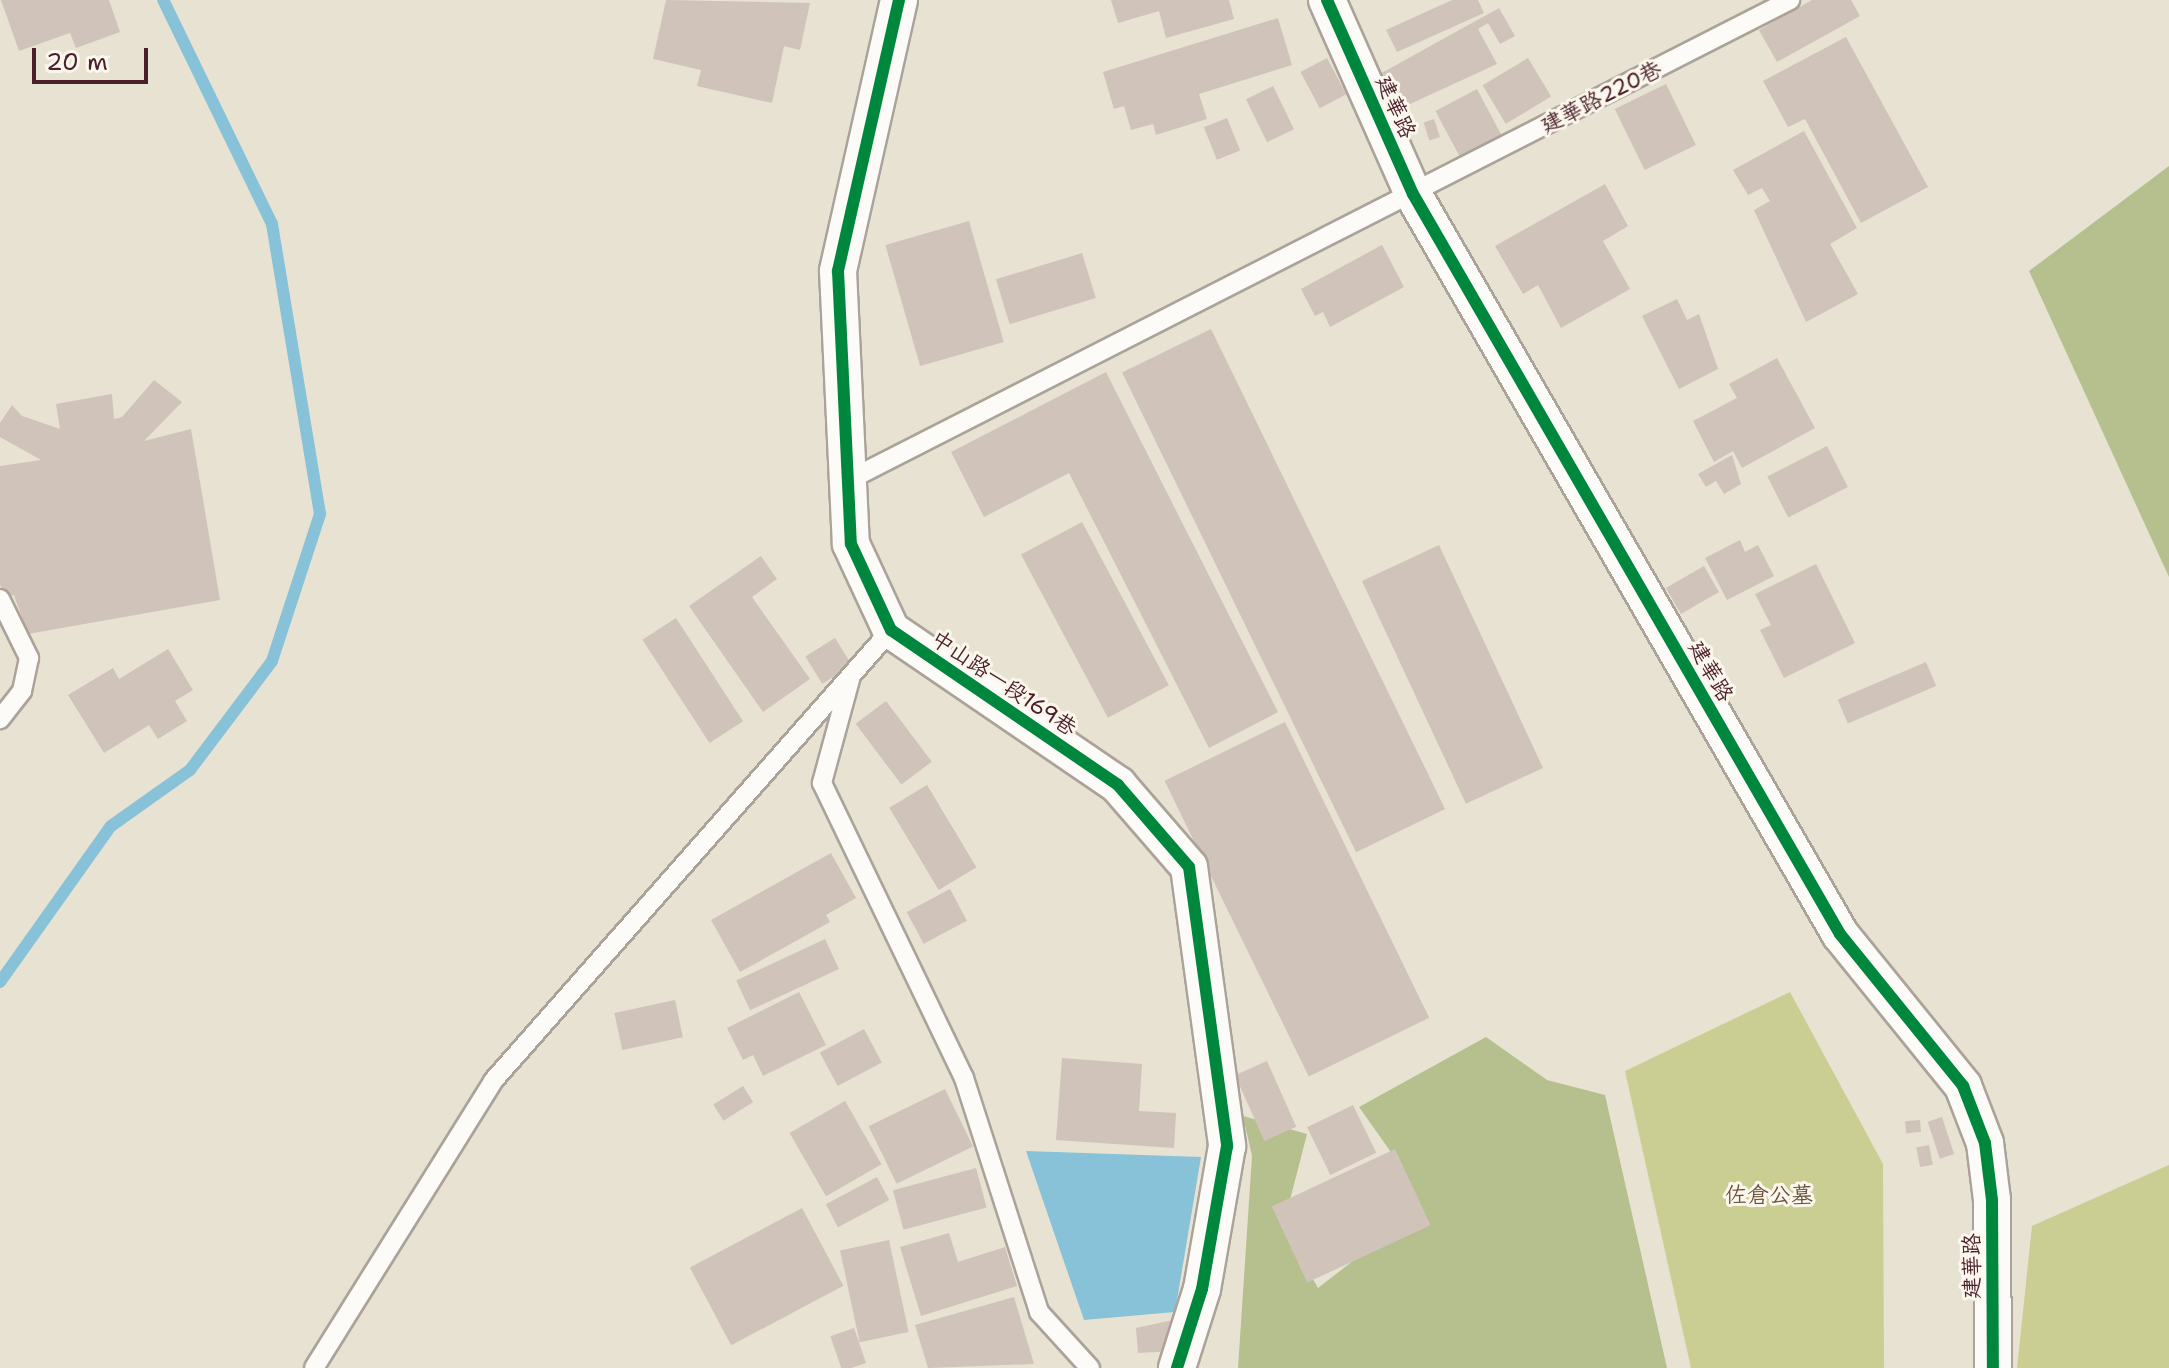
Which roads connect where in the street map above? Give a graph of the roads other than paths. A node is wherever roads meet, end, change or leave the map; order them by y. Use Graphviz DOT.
graph roads {
  1 [pos="899,0"];
  2 [pos="1327,0"];
  3 [pos="1790,0"];
  4 [pos="1413,194"];
  5 [pos="845,482"];
  6 [pos="0,599"];
  7 [pos="891,630"];
  8 [pos="852,673"];
  9 [pos="0,719"];
  10 [pos="314,1368"];
  11 [pos="1090,1368"];
  12 [pos="1177,1368"];
  13 [pos="1993,1368"];
  1 -- 5 [label="street"];
  2 -- 4 [label="street, 建華路"];
  3 -- 4 [label="lane, 建華路220巷"];
  4 -- 5 [label="lane, 建華路220巷"];
  4 -- 13 [label="street, 建華路"];
  5 -- 7 [label="street"];
  6 -- 9 [label="lane"];
  7 -- 8 [label="lane"];
  7 -- 12 [label="street, 中山路一段169巷"];
  8 -- 10 [label="lane"];
  8 -- 11 [label="lane"];
}
